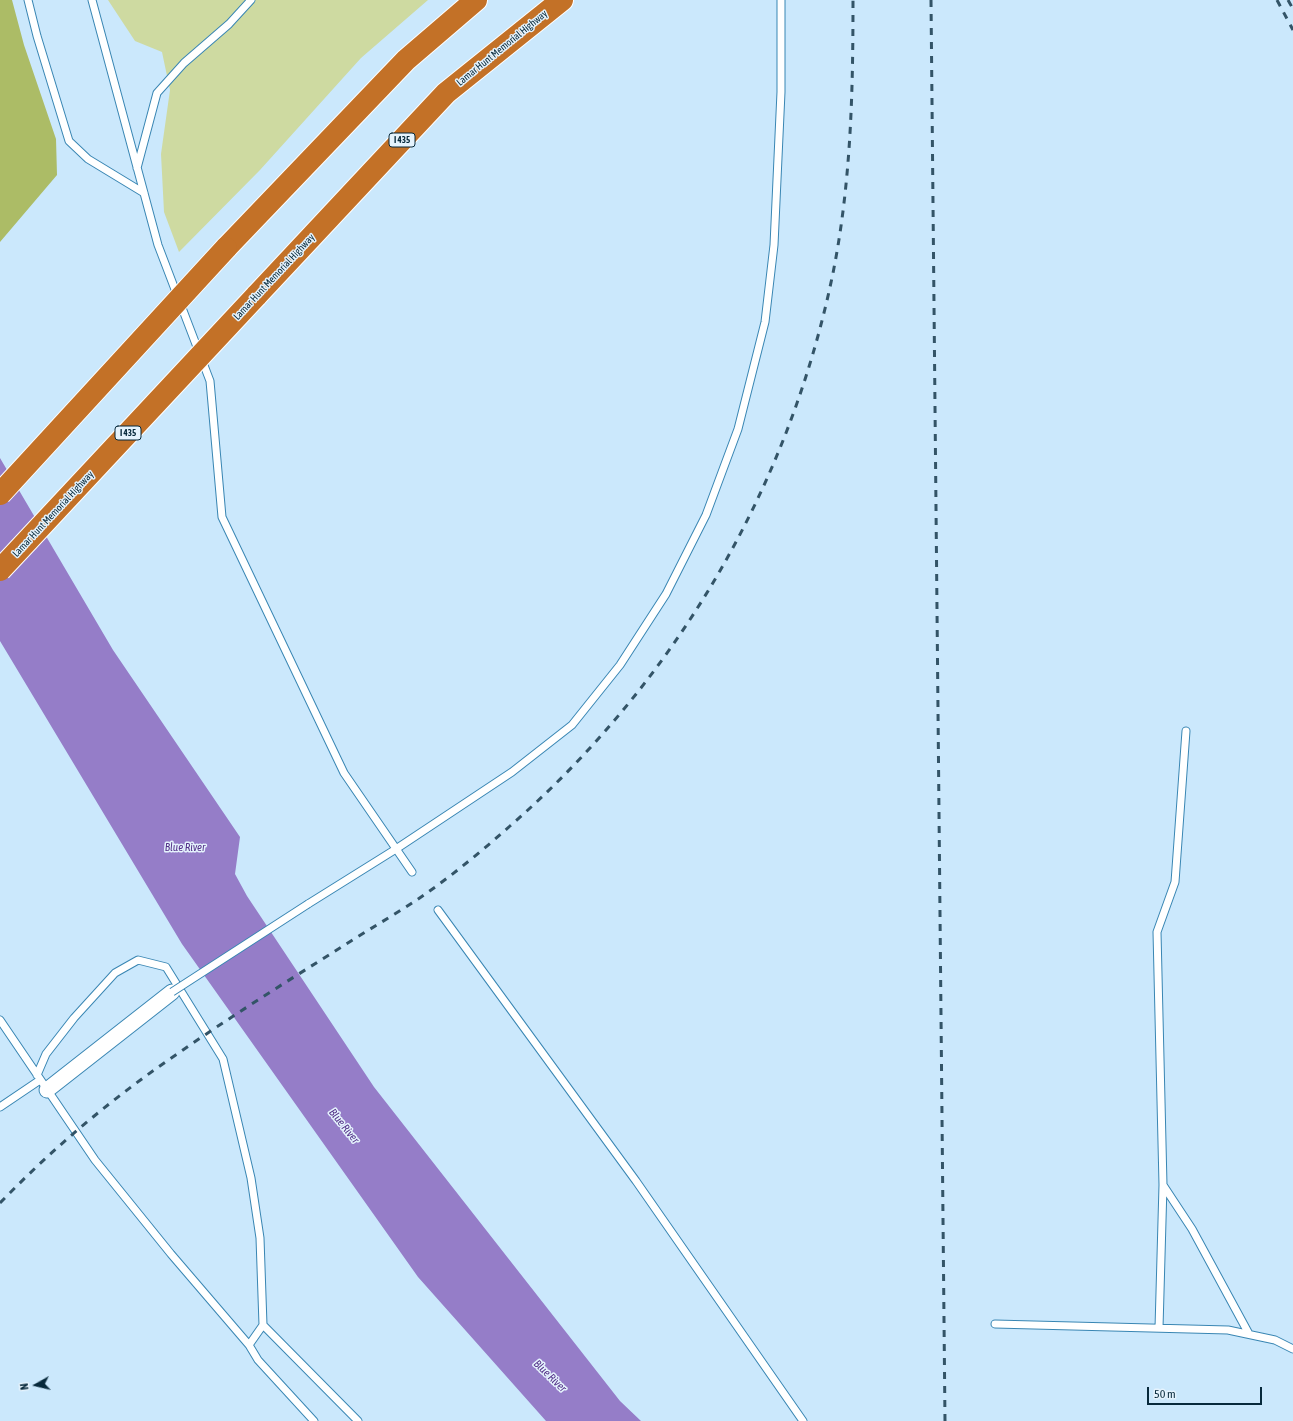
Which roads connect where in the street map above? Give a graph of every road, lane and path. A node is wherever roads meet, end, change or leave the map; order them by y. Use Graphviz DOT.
graph roads {
  1 [pos="28,0"];
  2 [pos="92,0"];
  3 [pos="251,0"];
  4 [pos="476,0"];
  5 [pos="562,0"];
  6 [pos="781,0"];
  7 [pos="137,168"];
  8 [pos="144,193"];
  9 [pos="0,494"];
  10 [pos="0,570"];
  11 [pos="1186,731"];
  12 [pos="396,849"];
  13 [pos="412,872"];
  14 [pos="438,910"];
  15 [pos="172,992"];
  16 [pos="0,1020"];
  17 [pos="41,1082"];
  18 [pos="0,1107"];
  19 [pos="1163,1185"];
  20 [pos="264,1324"];
  21 [pos="995,1324"];
  22 [pos="1159,1328"];
  23 [pos="1249,1334"];
  24 [pos="249,1345"];
  25 [pos="1293,1349"];
  26 [pos="314,1421"];
  27 [pos="358,1421"];
  28 [pos="803,1421"];
  1 -- 8 [label="lane"];
  2 -- 7 [label="lane"];
  3 -- 7 [label="lane"];
  4 -- 9 [label="highway, bridge"];
  5 -- 10 [label="highway, Lamar Hunt Memorial Highway / I 435, bridge"];
  6 -- 12 [label="lane"];
  7 -- 8 [label="lane"];
  8 -- 12 [label="lane"];
  11 -- 19 [label="lane"];
  12 -- 13 [label="lane"];
  12 -- 15 [label="lane, bridge"];
  14 -- 28 [label="lane"];
  15 -- 17 [label="street"];
  16 -- 17 [label="lane"];
  17 -- 18 [label="lane"];
  17 -- 20 [label="lane"];
  17 -- 24 [label="lane"];
  19 -- 22 [label="lane"];
  19 -- 23 [label="lane"];
  20 -- 24 [label="lane"];
  20 -- 27 [label="lane"];
  21 -- 22 [label="lane"];
  22 -- 23 [label="lane"];
  23 -- 25 [label="lane"];
  24 -- 26 [label="lane"];
}
